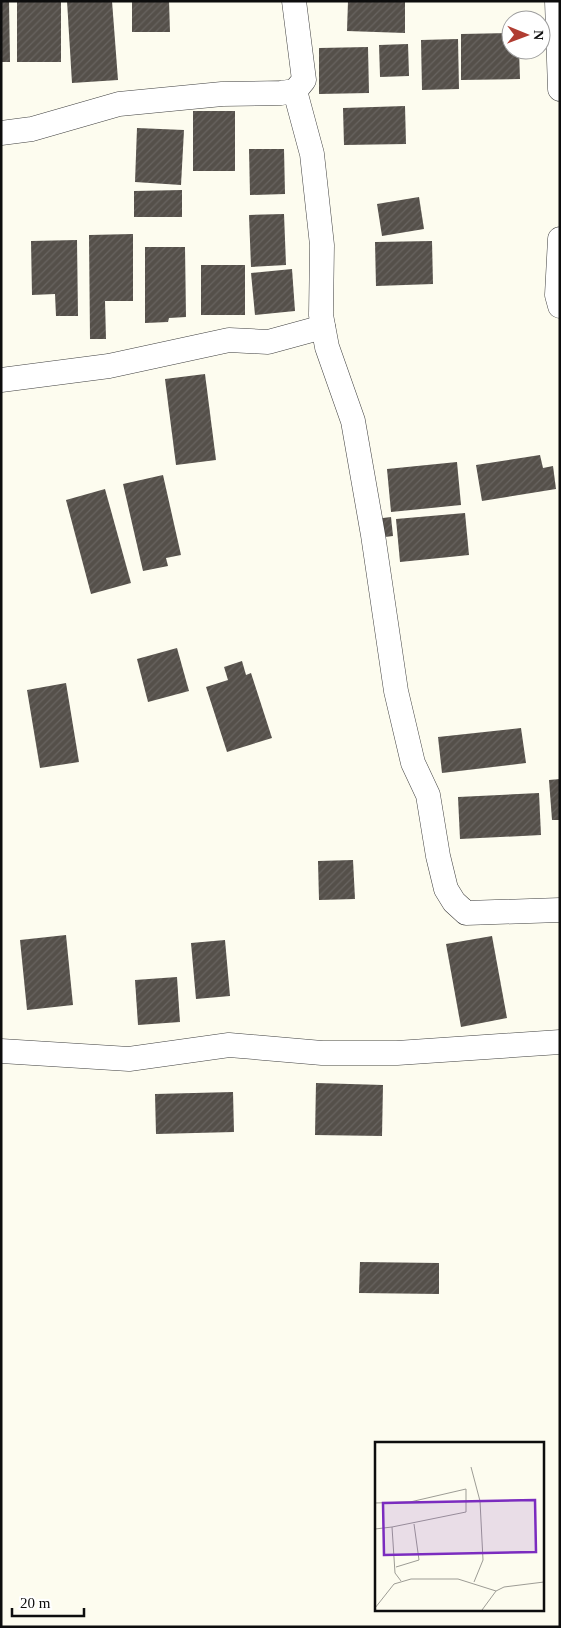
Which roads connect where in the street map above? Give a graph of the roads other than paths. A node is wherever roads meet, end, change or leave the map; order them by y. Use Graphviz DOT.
graph roads {
  1 [pos="294,1"];
  2 [pos="557,1"];
  3 [pos="560,89"];
  4 [pos="295,91"];
  5 [pos="1,133"];
  6 [pos="560,239"];
  7 [pos="560,306"];
  8 [pos="323,327"];
  9 [pos="1,380"];
  10 [pos="560,910"];
  11 [pos="560,1042"];
  12 [pos="1,1051"];
  1 -- 4 [label="street"];
  2 -- 3 [label="street"];
  4 -- 5 [label="street"];
  4 -- 8 [label="street"];
  6 -- 7 [label="street"];
  8 -- 9 [label="street"];
  8 -- 10 [label="street"];
  11 -- 12 [label="street"];
}
